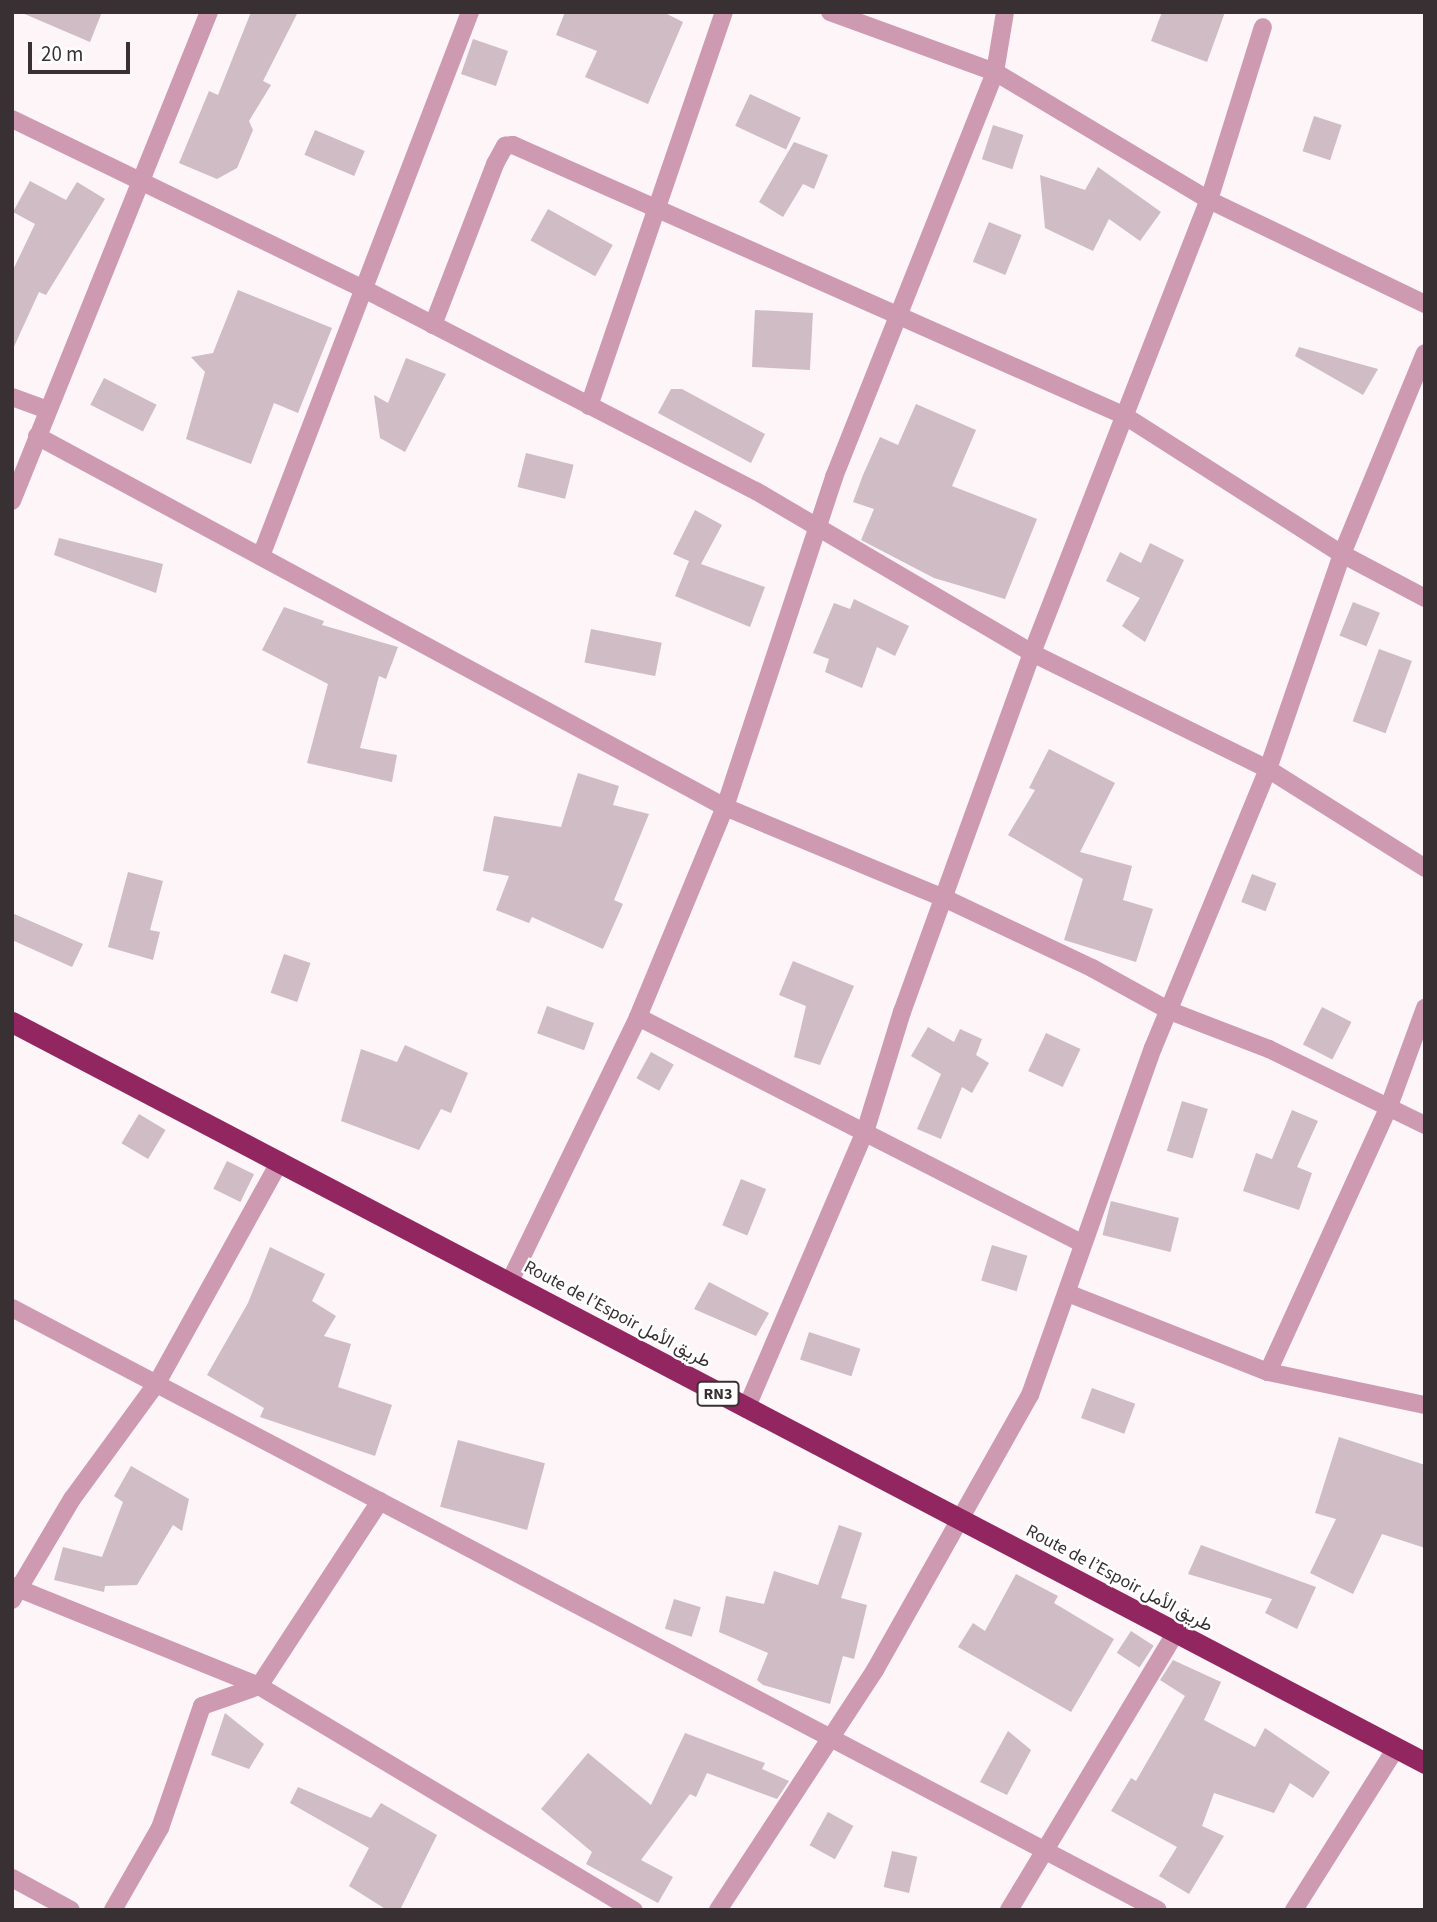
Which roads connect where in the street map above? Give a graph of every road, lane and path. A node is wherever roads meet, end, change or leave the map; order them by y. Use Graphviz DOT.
graph roads {
  1 [pos="209,12"];
  2 [pos="470,12"];
  3 [pos="724,12"];
  4 [pos="831,12"];
  5 [pos="1005,12"];
  6 [pos="1263,27"];
  7 [pos="995,72"];
  8 [pos="12,119"];
  9 [pos="139,183"];
  10 [pos="1209,200"];
  11 [pos="656,211"];
  12 [pos="366,290"];
  13 [pos="1425,304"];
  14 [pos="896,316"];
  15 [pos="433,325"];
  16 [pos="1425,353"];
  17 [pos="12,397"];
  18 [pos="589,406"];
  19 [pos="48,410"];
  20 [pos="1125,416"];
  21 [pos="37,436"];
  22 [pos="12,501"];
  23 [pos="817,527"];
  24 [pos="1342,554"];
  25 [pos="261,556"];
  26 [pos="1425,598"];
  27 [pos="1032,653"];
  28 [pos="1268,769"];
  29 [pos="725,807"];
  30 [pos="1425,868"];
  31 [pos="944,898"];
  32 [pos="1425,1008"];
  33 [pos="1170,1011"];
  34 [pos="638,1017"];
  35 [pos="12,1023"];
  36 [pos="1388,1109"];
  37 [pos="1425,1125"];
  38 [pos="865,1132"];
  39 [pos="280,1161"];
  40 [pos="1080,1242"];
  41 [pos="509,1283"];
  42 [pos="1070,1294"];
  43 [pos="12,1308"];
  44 [pos="1268,1372"];
  45 [pos="157,1383"];
  46 [pos="1425,1405"];
  47 [pos="746,1409"];
  48 [pos="380,1501"];
  49 [pos="960,1521"];
  50 [pos="14,1592"];
  51 [pos="1175,1634"];
  52 [pos="259,1686"];
  53 [pos="831,1738"];
  54 [pos="1396,1748"];
  55 [pos="1425,1763"];
  56 [pos="1044,1850"];
  57 [pos="12,1878"];
  58 [pos="71,1910"];
  59 [pos="113,1910"];
  60 [pos="634,1910"];
  61 [pos="718,1910"];
  62 [pos="1009,1910"];
  63 [pos="1158,1910"];
  64 [pos="1294,1910"];
  1 -- 9 [label="street"];
  2 -- 12 [label="street"];
  3 -- 11 [label="street"];
  4 -- 7 [label="street"];
  5 -- 7 [label="street"];
  6 -- 10 [label="street"];
  7 -- 10 [label="street"];
  7 -- 14 [label="street"];
  8 -- 9 [label="street"];
  9 -- 12 [label="street"];
  9 -- 19 [label="street"];
  10 -- 13 [label="street"];
  10 -- 20 [label="street"];
  11 -- 14 [label="street"];
  11 -- 15 [label="street"];
  11 -- 18 [label="street"];
  12 -- 15 [label="street"];
  12 -- 25 [label="street"];
  14 -- 20 [label="street"];
  14 -- 23 [label="street"];
  15 -- 18 [label="street"];
  16 -- 24 [label="street"];
  17 -- 19 [label="street"];
  18 -- 23 [label="street"];
  19 -- 21 [label="street"];
  20 -- 24 [label="street"];
  20 -- 27 [label="street"];
  21 -- 22 [label="street"];
  21 -- 25 [label="street"];
  23 -- 27 [label="street"];
  23 -- 29 [label="street"];
  24 -- 26 [label="street"];
  24 -- 28 [label="street"];
  25 -- 29 [label="street"];
  27 -- 28 [label="street"];
  27 -- 31 [label="street"];
  28 -- 30 [label="street"];
  28 -- 33 [label="street"];
  29 -- 31 [label="street"];
  29 -- 34 [label="street"];
  31 -- 33 [label="street"];
  31 -- 38 [label="street"];
  32 -- 36 [label="street"];
  33 -- 36 [label="street"];
  33 -- 40 [label="street"];
  34 -- 38 [label="street"];
  34 -- 41 [label="street"];
  35 -- 39 [label="highway, Route de l’Espoir طريق الأمل / RN3"];
  36 -- 37 [label="street"];
  36 -- 44 [label="street"];
  38 -- 40 [label="street"];
  38 -- 47 [label="street"];
  39 -- 41 [label="highway, Route de l’Espoir طريق الأمل / RN3"];
  39 -- 45 [label="street"];
  40 -- 42 [label="street"];
  41 -- 47 [label="highway, Route de l’Espoir طريق الأمل / RN3"];
  42 -- 44 [label="street"];
  42 -- 49 [label="street"];
  43 -- 45 [label="street"];
  44 -- 46 [label="street"];
  45 -- 48 [label="street"];
  45 -- 50 [label="street"];
  47 -- 49 [label="highway, Route de l’Espoir طريق الأمل / RN3"];
  48 -- 52 [label="street"];
  48 -- 53 [label="street"];
  49 -- 51 [label="highway, Route de l’Espoir طريق الأمل / RN3"];
  49 -- 53 [label="street"];
  50 -- 52 [label="street"];
  51 -- 54 [label="highway, Route de l’Espoir طريق الأمل / RN3"];
  51 -- 56 [label="street"];
  52 -- 59 [label="street"];
  52 -- 60 [label="street"];
  53 -- 56 [label="street"];
  53 -- 61 [label="street"];
  54 -- 55 [label="highway, Route de l’Espoir طريق الأمل / RN3"];
  54 -- 64 [label="street"];
  56 -- 62 [label="street"];
  56 -- 63 [label="street"];
  57 -- 58 [label="street"];
}
